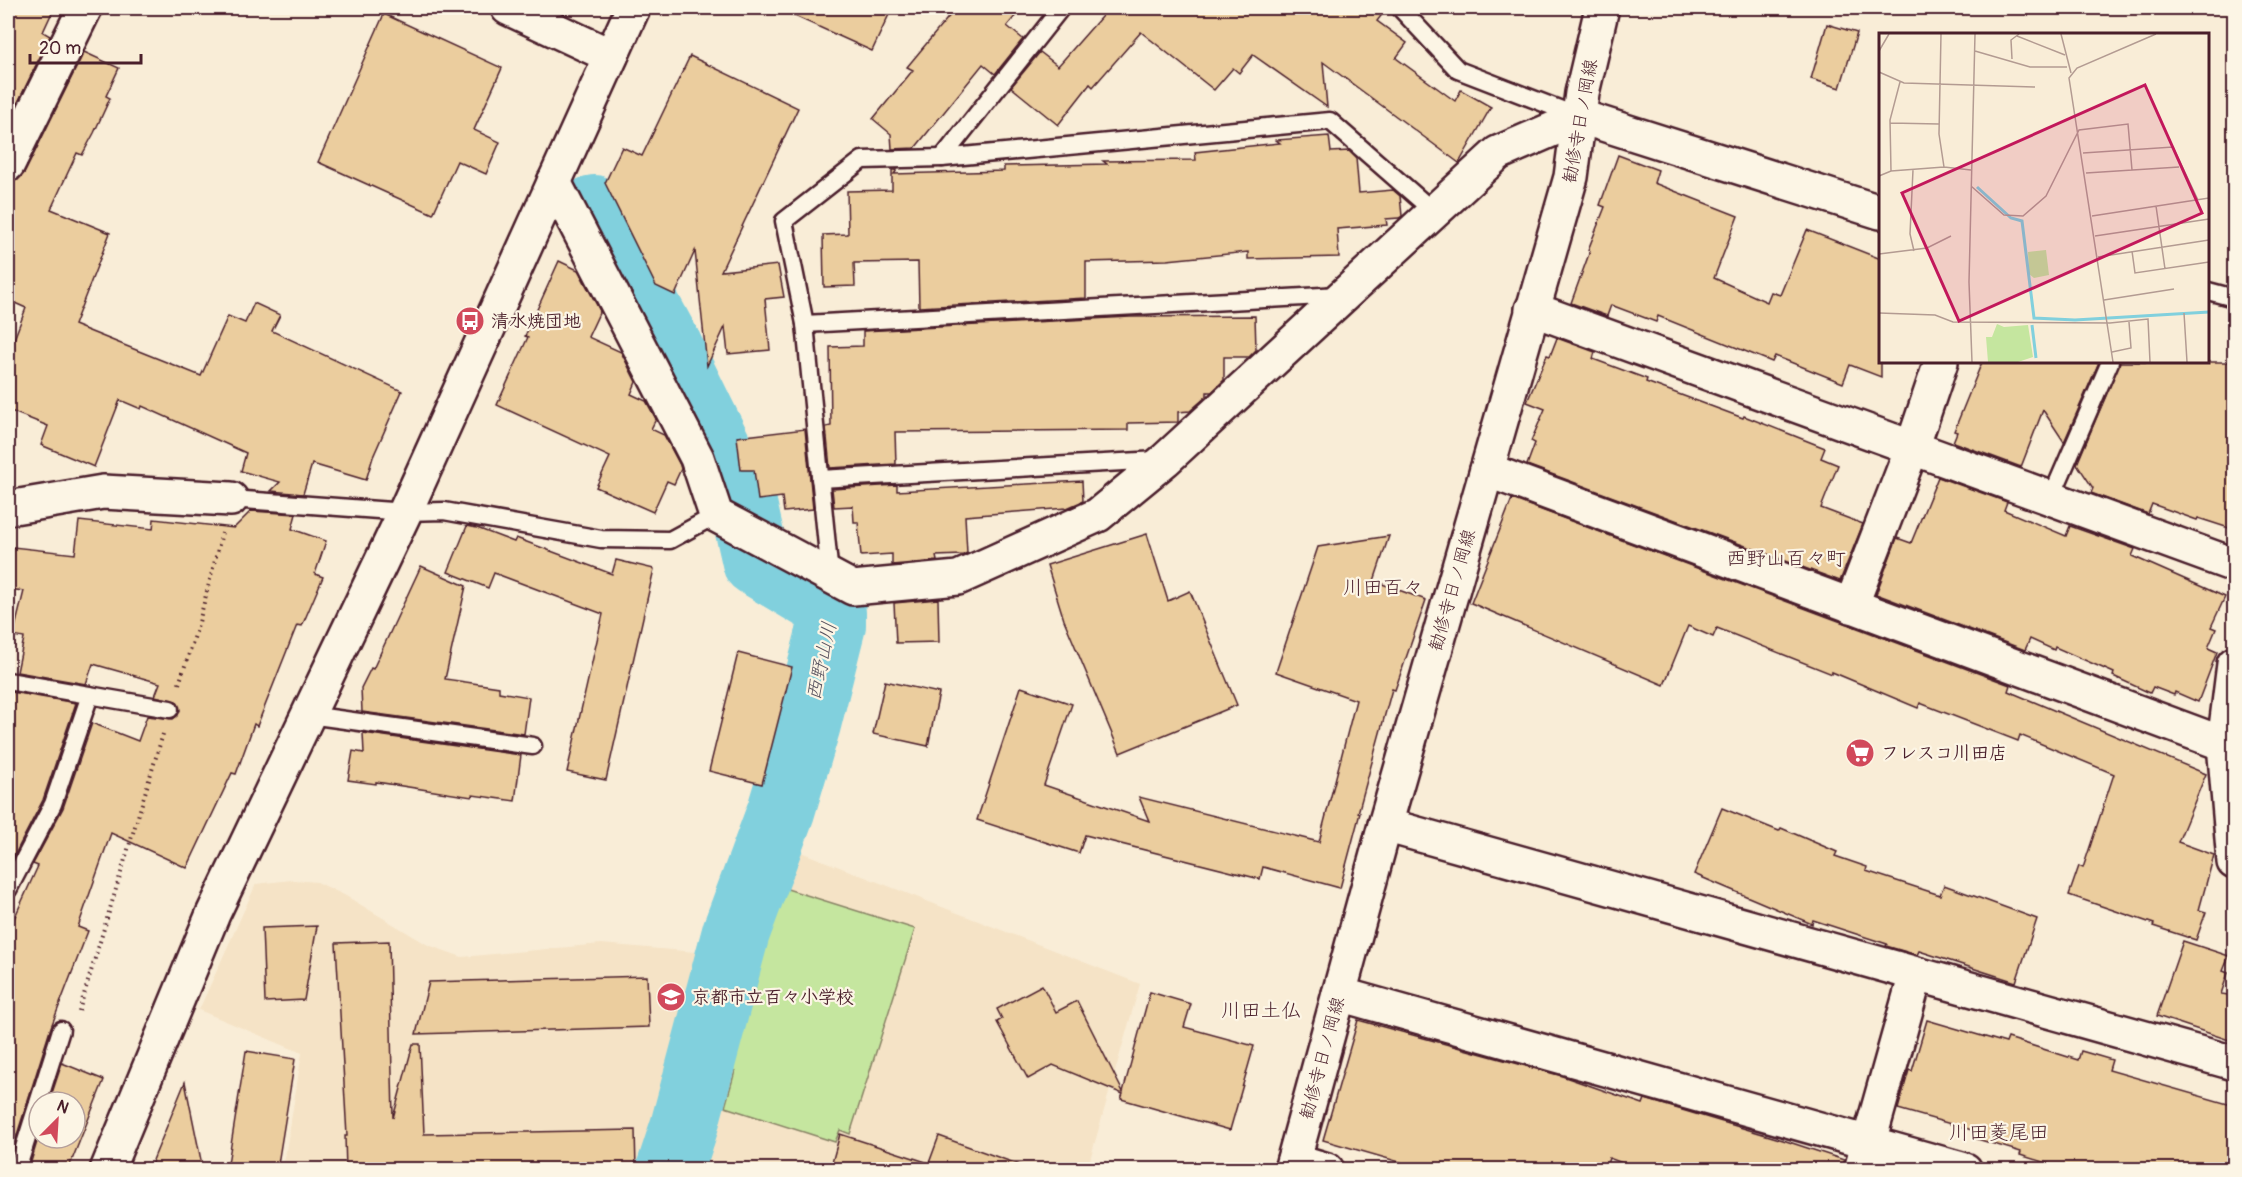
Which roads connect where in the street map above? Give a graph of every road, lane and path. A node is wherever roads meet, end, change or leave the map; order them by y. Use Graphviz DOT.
graph roads {
  1 [pos="85,8"];
  2 [pos="508,8"];
  3 [pos="633,8"];
  4 [pos="1061,8"];
  5 [pos="1400,8"];
  6 [pos="1602,8"];
  7 [pos="611,56"];
  8 [pos="1581,117"];
  9 [pos="942,158"];
  10 [pos="8,164"];
  11 [pos="554,182"];
  12 [pos="1432,211"];
  13 [pos="1879,211"];
  14 [pos="2209,291"];
  15 [pos="1341,295"];
  16 [pos="2235,298"];
  17 [pos="1532,309"];
  18 [pos="805,324"];
  19 [pos="1941,363"];
  20 [pos="2110,363"];
  21 [pos="1912,448"];
  22 [pos="1165,459"];
  23 [pos="1487,470"];
  24 [pos="820,479"];
  25 [pos="2051,498"];
  26 [pos="231,499"];
  27 [pos="8,508"];
  28 [pos="405,512"];
  29 [pos="716,515"];
  30 [pos="2235,566"];
  31 [pos="830,576"];
  32 [pos="1851,606"];
  33 [pos="2235,664"];
  34 [pos="8,681"];
  35 [pos="90,695"];
  36 [pos="170,709"];
  37 [pos="309,715"];
  38 [pos="2224,744"];
  39 [pos="533,747"];
  40 [pos="1385,825"];
  41 [pos="2235,862"];
  42 [pos="8,890"];
  43 [pos="1916,974"];
  44 [pos="1339,994"];
  45 [pos="61,1030"];
  46 [pos="2235,1063"];
  47 [pos="1865,1156"];
  48 [pos="1292,1165"];
  49 [pos="17,1170"];
  50 [pos="107,1170"];
  51 [pos="1327,1170"];
  52 [pos="1965,1170"];
  1 -- 10 [label="street"];
  2 -- 7 [label="street"];
  3 -- 7 [label="street"];
  4 -- 9 [label="lane"];
  5 -- 8 [label="lane"];
  6 -- 8 [label="street, 勧修寺日ノ岡線"];
  7 -- 11 [label="street"];
  8 -- 12 [label="street"];
  8 -- 13 [label="street"];
  8 -- 17 [label="street, 勧修寺日ノ岡線"];
  9 -- 12 [label="lane"];
  9 -- 18 [label="lane"];
  11 -- 28 [label="street"];
  11 -- 29 [label="street"];
  12 -- 15 [label="street"];
  14 -- 16 [label="lane"];
  15 -- 18 [label="lane"];
  15 -- 22 [label="street"];
  17 -- 21 [label="street"];
  17 -- 23 [label="street, 勧修寺日ノ岡線"];
  18 -- 24 [label="lane"];
  19 -- 21 [label="street"];
  20 -- 25 [label="lane"];
  21 -- 25 [label="street"];
  21 -- 32 [label="street"];
  22 -- 24 [label="lane"];
  22 -- 31 [label="street"];
  23 -- 32 [label="street"];
  23 -- 40 [label="street, 勧修寺日ノ岡線"];
  24 -- 31 [label="lane"];
  25 -- 30 [label="street"];
  26 -- 27 [label="street"];
  26 -- 28 [label="lane"];
  26 -- 36 [label="path"];
  28 -- 29 [label="lane"];
  28 -- 37 [label="street"];
  29 -- 31 [label="street"];
  32 -- 38 [label="street"];
  33 -- 38 [label="street"];
  34 -- 35 [label="lane"];
  35 -- 36 [label="lane"];
  35 -- 42 [label="lane"];
  36 -- 45 [label="path"];
  37 -- 39 [label="lane"];
  37 -- 50 [label="street"];
  38 -- 41 [label="street"];
  40 -- 43 [label="street"];
  40 -- 44 [label="street, 勧修寺日ノ岡線"];
  43 -- 46 [label="street"];
  43 -- 47 [label="street"];
  44 -- 47 [label="street"];
  44 -- 48 [label="street, 勧修寺日ノ岡線"];
  45 -- 49 [label="lane"];
  47 -- 52 [label="street"];
  48 -- 51 [label="street"];
}
